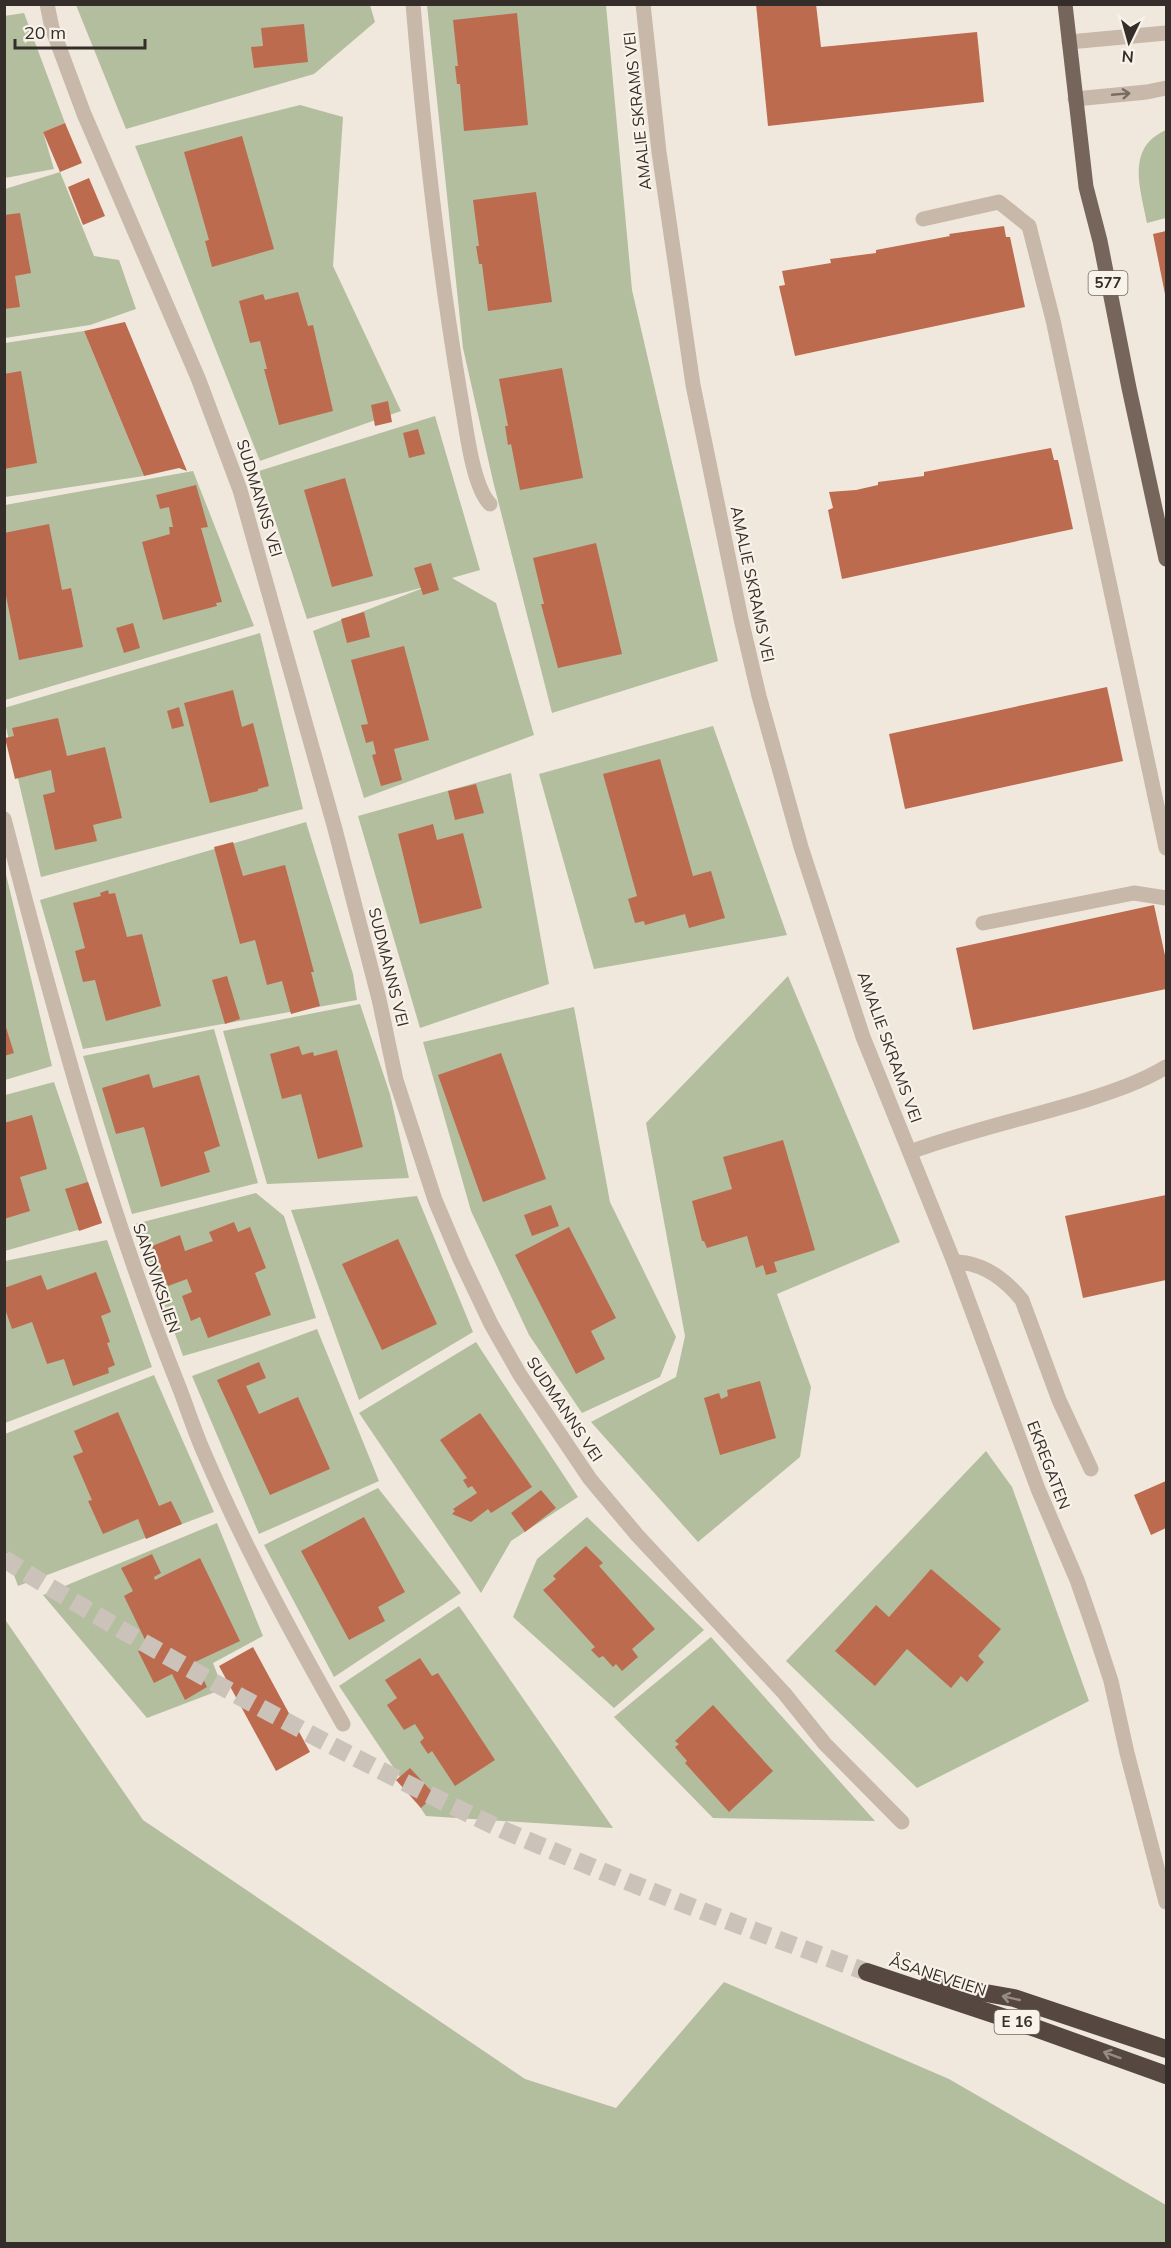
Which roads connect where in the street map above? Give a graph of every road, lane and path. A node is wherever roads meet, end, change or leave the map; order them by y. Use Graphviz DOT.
graph roads {
  1 [pos="47,4"];
  2 [pos="413,4"];
  3 [pos="644,4"];
  4 [pos="1065,4"];
  5 [pos="1167,33"];
  6 [pos="1069,42"];
  7 [pos="1167,88"];
  8 [pos="1076,99"];
  9 [pos="923,219"];
  10 [pos="490,504"];
  11 [pos="1167,559"];
  12 [pos="4,819"];
  13 [pos="1167,848"];
  14 [pos="1167,898"];
  15 [pos="983,923"];
  16 [pos="1167,1067"];
  17 [pos="910,1152"];
  18 [pos="954,1262"];
  19 [pos="1091,1469"];
  20 [pos="343,1724"];
  21 [pos="902,1822"];
  22 [pos="1167,1902"];
  23 [pos="1167,2049"];
  24 [pos="1167,2075"];
  1 -- 21 [label="street, SUDMANNS VEI"];
  2 -- 10 [label="street"];
  3 -- 17 [label="street, AMALIE SKRAMS VEI"];
  4 -- 6 [label="main road, 577"];
  5 -- 6 [label="street"];
  6 -- 8 [label="main road, 577"];
  8 -- 7 [label="street, one-way"];
  8 -- 11 [label="main road, 577"];
  9 -- 13 [label="street"];
  12 -- 20 [label="street, SANDVIKSLIEN"];
  14 -- 15 [label="street"];
  16 -- 17 [label="street"];
  17 -- 18 [label="street, AMALIE SKRAMS VEI"];
  18 -- 19 [label="street"];
  18 -- 22 [label="street, EKREGATEN"];
  23 -- 24 [label="highway, ÅSANEVEIEN / E 16"];
}
